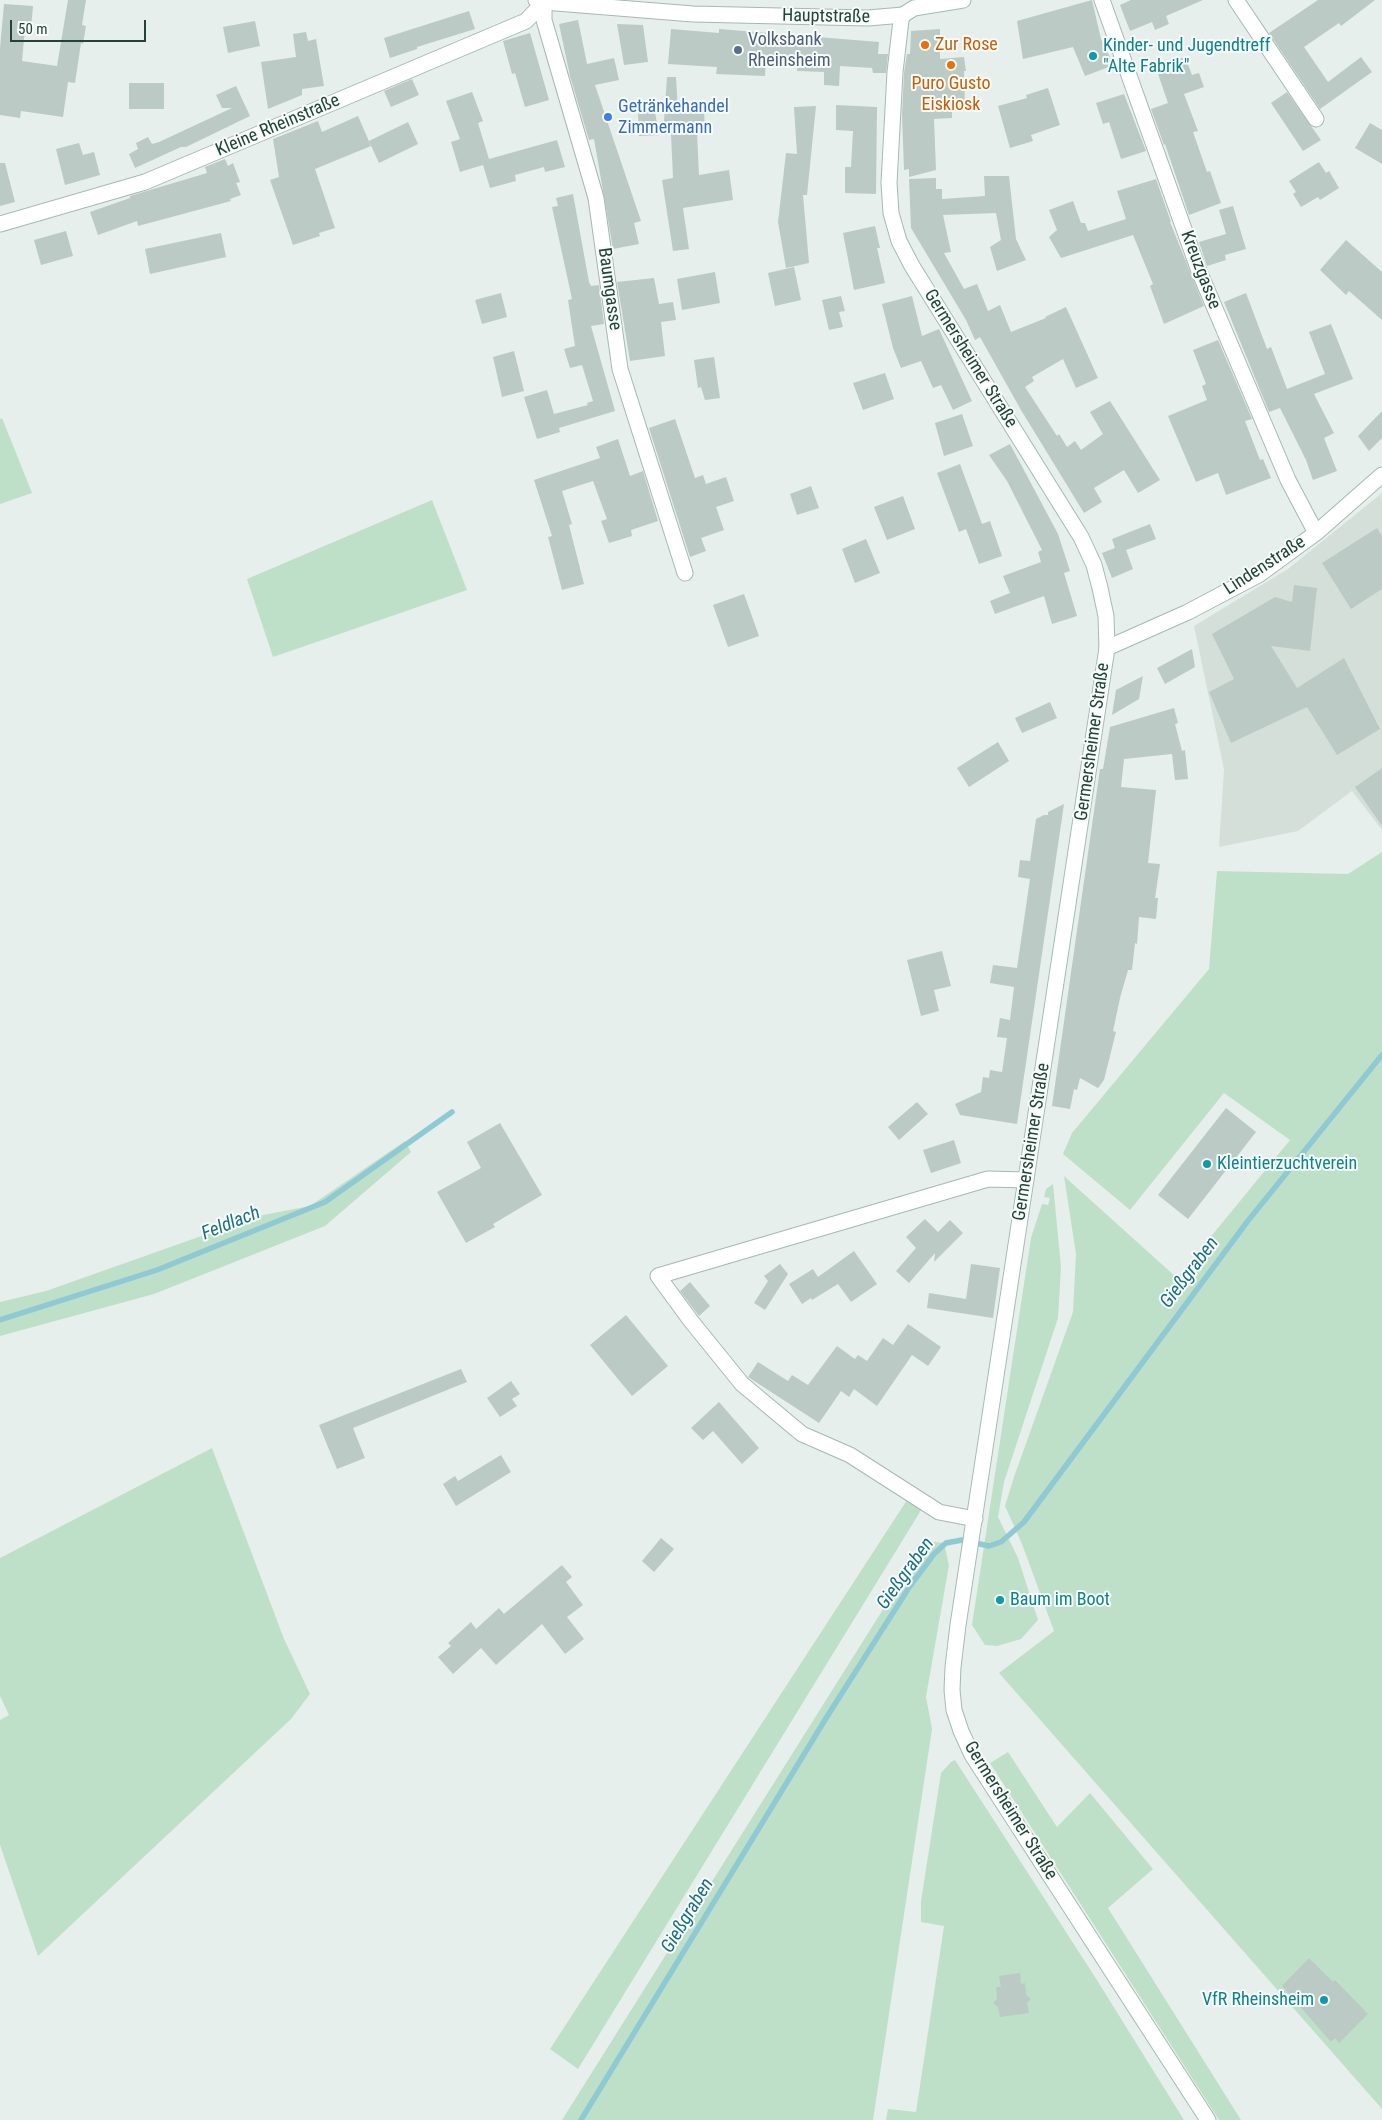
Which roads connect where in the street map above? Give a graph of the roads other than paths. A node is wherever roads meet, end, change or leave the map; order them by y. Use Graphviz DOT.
graph roads {
  1 [pos="963,0"];
  2 [pos="1102,0"];
  3 [pos="1236,0"];
  4 [pos="540,1"];
  5 [pos="693,7"];
  6 [pos="903,15"];
  7 [pos="1316,119"];
  8 [pos="0,224"];
  9 [pos="1382,475"];
  10 [pos="1316,533"];
  11 [pos="685,573"];
  12 [pos="1107,648"];
  13 [pos="1026,1180"];
  14 [pos="975,1523"];
  15 [pos="1208,2120"];
  1 -- 6 [label="street, Hauptstraße"];
  2 -- 10 [label="street, Kreuzgasse"];
  3 -- 7 [label="street"];
  4 -- 5 [label="street, Hauptstraße"];
  4 -- 8 [label="street, Kleine Rheinstraße"];
  4 -- 11 [label="street, Baumgasse"];
  5 -- 6 [label="street, Hauptstraße"];
  6 -- 12 [label="street, Germersheimer Straße"];
  9 -- 10 [label="street, Lindenstraße"];
  10 -- 12 [label="street, Lindenstraße"];
  12 -- 13 [label="street, Germersheimer Straße"];
  13 -- 14 [label="street, Germersheimer Straße"];
  13 -- 14 [label="street"];
  14 -- 15 [label="street, Germersheimer Straße"];
}
